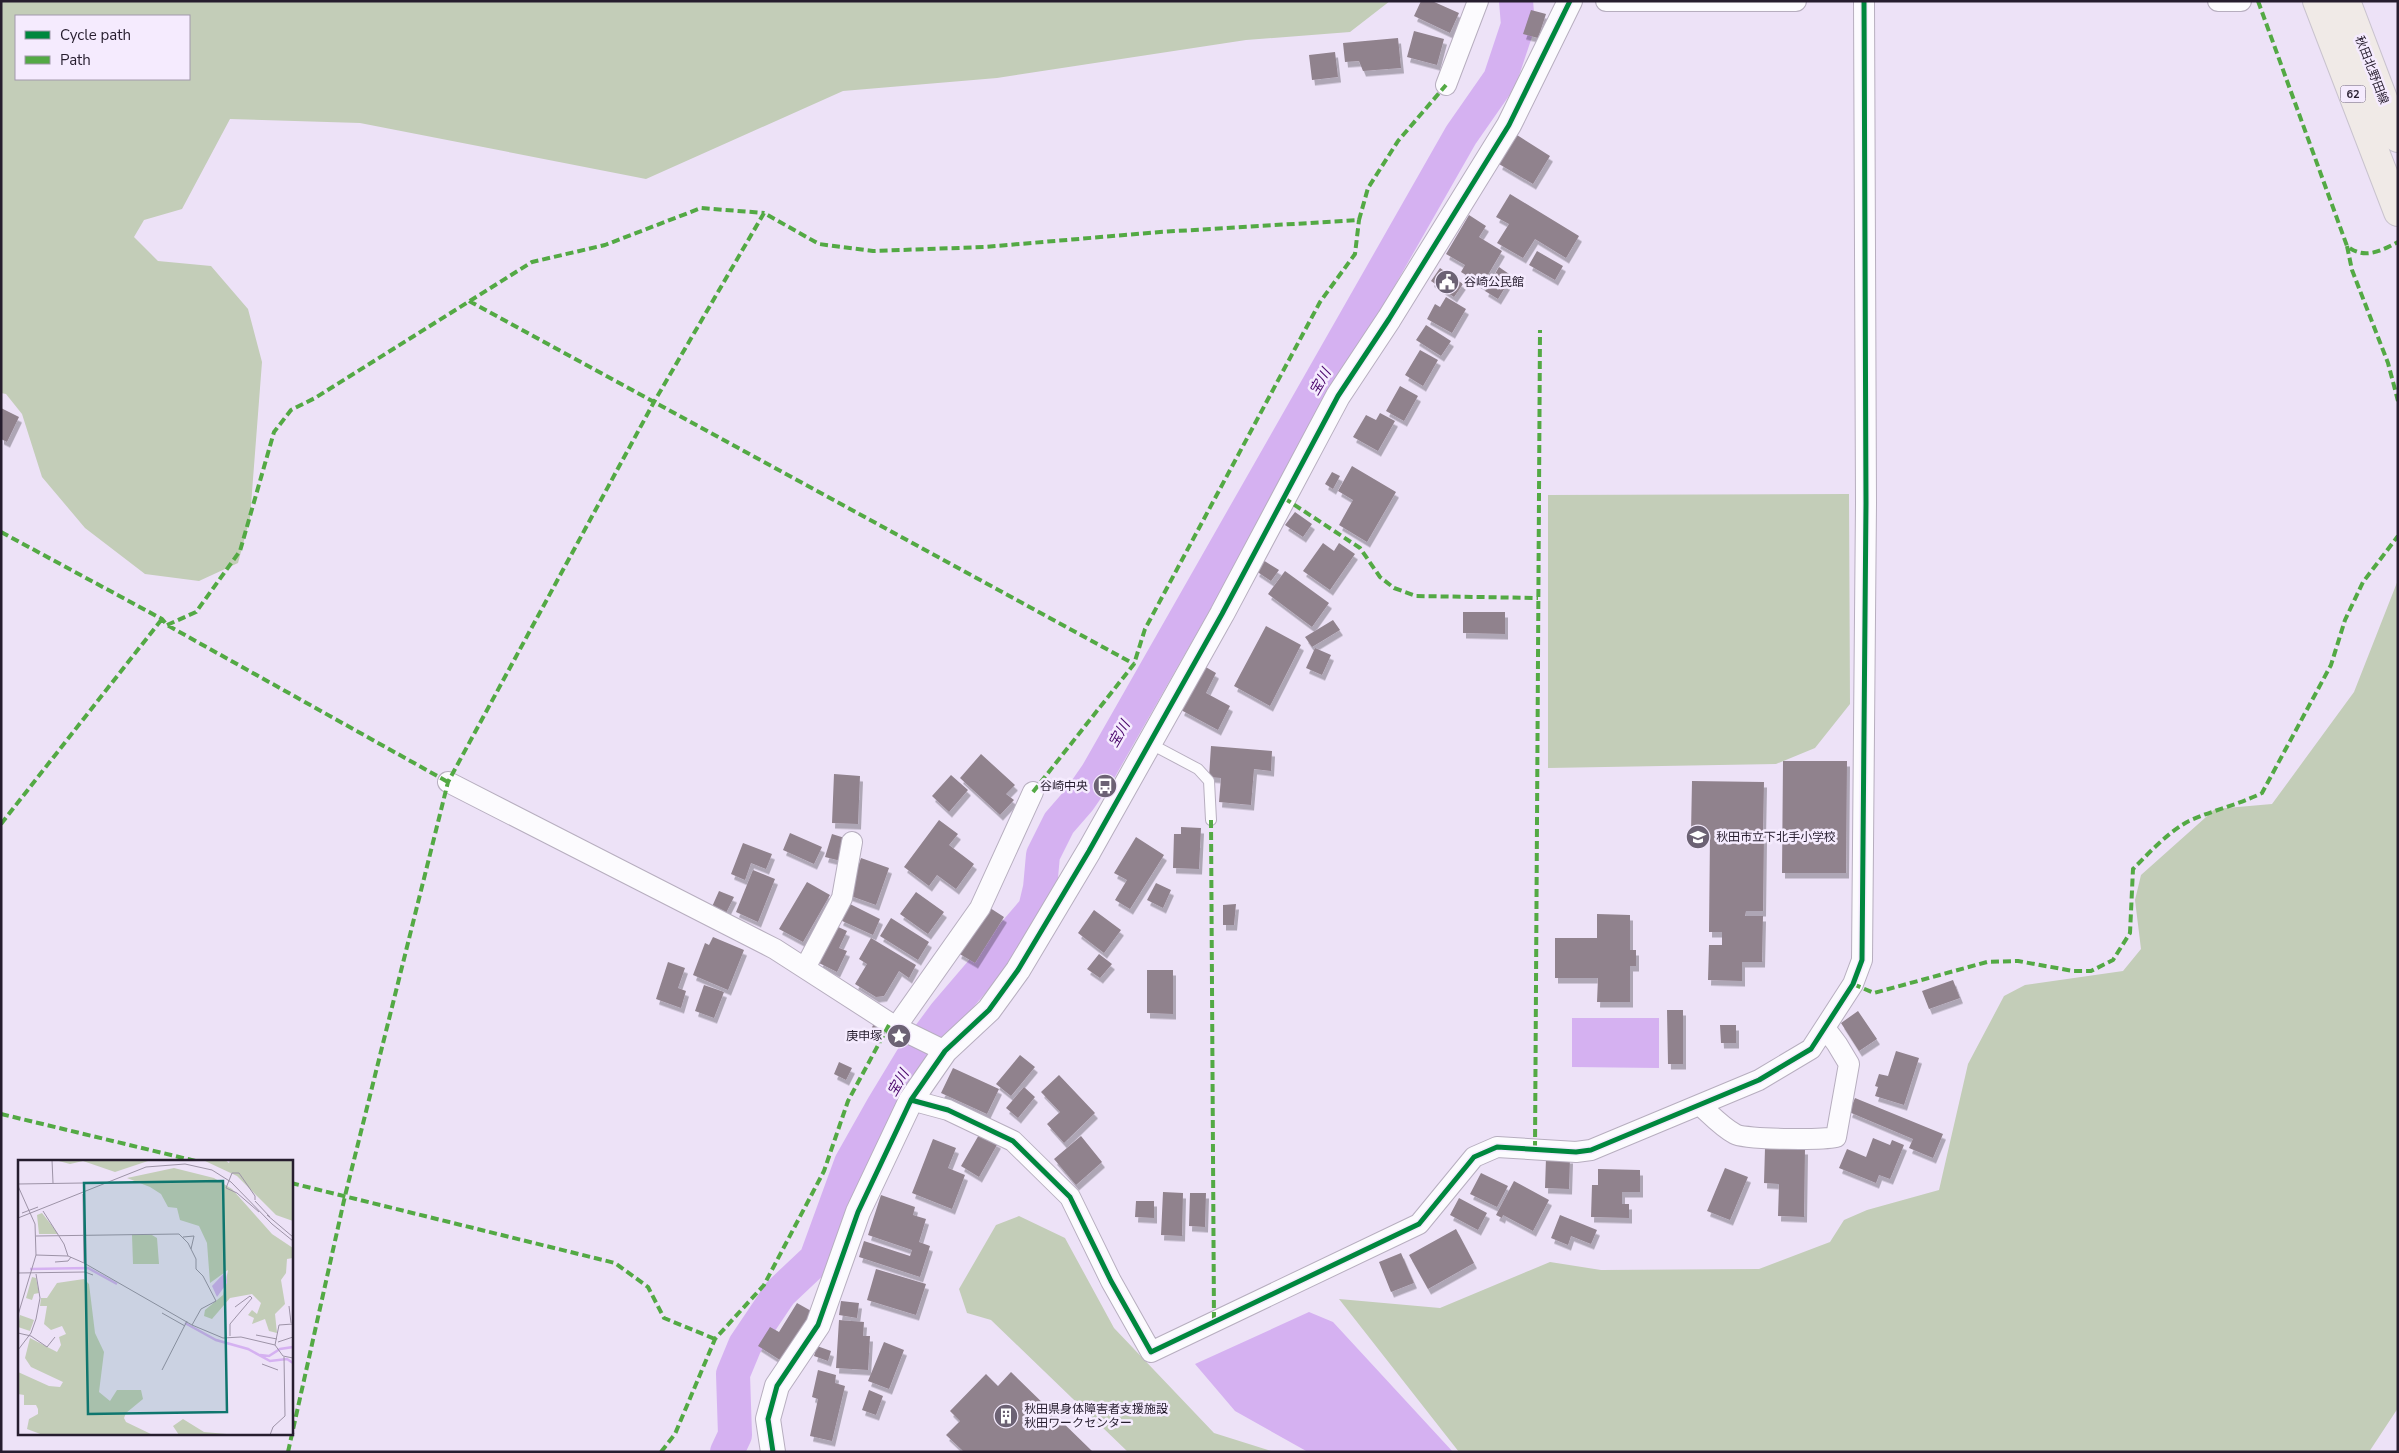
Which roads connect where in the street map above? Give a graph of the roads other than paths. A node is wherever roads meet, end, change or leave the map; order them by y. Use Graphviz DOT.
graph roads {
  1 [pos="1478,1"];
  2 [pos="1570,1"];
  3 [pos="1606,1"];
  4 [pos="1796,1"];
  5 [pos="1864,1"];
  6 [pos="2218,1"];
  7 [pos="2242,1"];
  8 [pos="2317,1"];
  9 [pos="2346,1"];
  10 [pos="1446,85"];
  11 [pos="2398,138"];
  12 [pos="2398,212"];
  13 [pos="1149,743"];
  14 [pos="448,782"];
  15 [pos="1033,792"];
  16 [pos="1211,820"];
  17 [pos="852,842"];
  18 [pos="804,968"];
  19 [pos="1825,1028"];
  20 [pos="902,1031"];
  21 [pos="940,1049"];
  22 [pos="911,1100"];
  23 [pos="1700,1105"];
  24 [pos="773,1452"];
  1 -- 10 [label="street"];
  2 -- 13 [label="street"];
  3 -- 4 [label="street"];
  5 -- 19 [label="street"];
  6 -- 7 [label="street"];
  8 -- 12 [label="main road, 62"];
  9 -- 11 [label="main road, 秋田北野田線 / 62"];
  13 -- 16 [label="lane"];
  13 -- 21 [label="street"];
  14 -- 18 [label="street"];
  15 -- 20 [label="street"];
  17 -- 18 [label="street"];
  18 -- 20 [label="street"];
  19 -- 23 [label="street"];
  19 -- 23 [label="street"];
  20 -- 21 [label="street"];
  21 -- 22 [label="street"];
  22 -- 23 [label="street"];
  22 -- 24 [label="street"];
}
